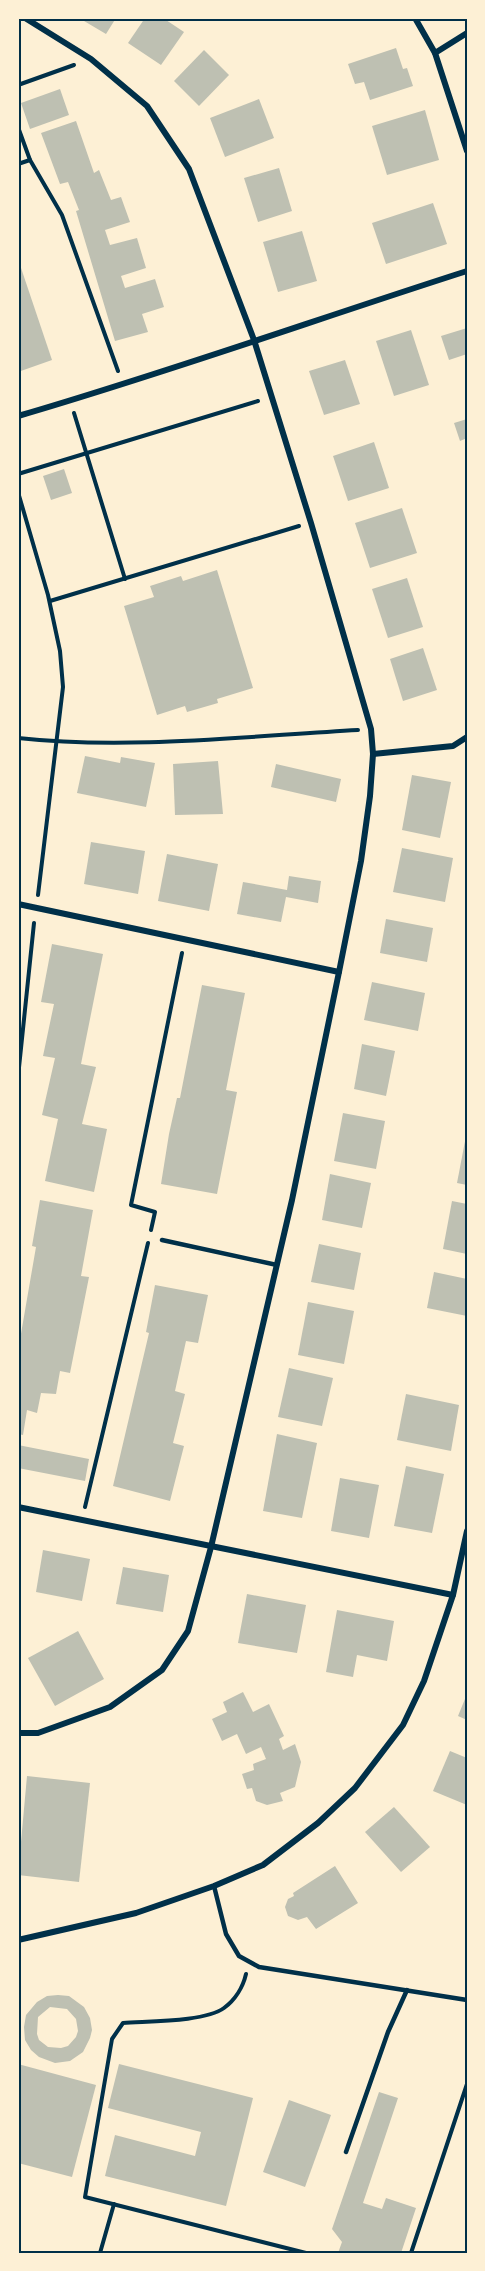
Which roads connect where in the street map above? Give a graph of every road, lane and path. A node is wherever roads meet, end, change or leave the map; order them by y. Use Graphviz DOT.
graph roads {
  1 [pos="25,18"];
  2 [pos="415,18"];
  3 [pos="467,33"];
  4 [pos="435,53"];
  5 [pos="91,59"];
  6 [pos="18,85"];
  7 [pos="18,127"];
  8 [pos="467,152"];
  9 [pos="30,160"];
  10 [pos="18,164"];
  11 [pos="467,271"];
  12 [pos="254,340"];
  13 [pos="124,386"];
  14 [pos="272,397"];
  15 [pos="70,401"];
  16 [pos="18,416"];
  17 [pos="86,453"];
  18 [pos="18,474"];
  19 [pos="18,492"];
  20 [pos="310,523"];
  21 [pos="125,579"];
  22 [pos="50,602"];
  23 [pos="371,729"];
  24 [pos="467,737"];
  25 [pos="18,738"];
  26 [pos="57,742"];
  27 [pos="373,754"];
  28 [pos="18,904"];
  29 [pos="36,909"];
  30 [pos="185,940"];
  31 [pos="339,972"];
  32 [pos="18,1077"];
  33 [pos="162,1240"];
  34 [pos="277,1265"];
  35 [pos="18,1507"];
  36 [pos="82,1520"];
  37 [pos="467,1531"];
  38 [pos="211,1547"];
  39 [pos="453,1595"];
  40 [pos="18,1733"];
  41 [pos="213,1886"];
  42 [pos="18,1940"];
  43 [pos="249,1961"];
  44 [pos="407,1990"];
  45 [pos="467,2000"];
  46 [pos="467,2084"];
  47 [pos="346,2152"];
  48 [pos="114,2204"];
  49 [pos="100,2253"];
  50 [pos="306,2253"];
  51 [pos="411,2253"];
  1 -- 5 [label="street"];
  2 -- 4 [label="street"];
  3 -- 4 [label="street"];
  4 -- 8 [label="street"];
  5 -- 6 [label="path"];
  5 -- 12 [label="street"];
  7 -- 9 [label="path"];
  9 -- 10 [label="path"];
  9 -- 13 [label="path"];
  11 -- 12 [label="street"];
  12 -- 13 [label="street"];
  12 -- 14 [label="street"];
  13 -- 15 [label="street"];
  14 -- 17 [label="path"];
  14 -- 20 [label="street"];
  15 -- 16 [label="street"];
  15 -- 17 [label="path"];
  17 -- 18 [label="path"];
  17 -- 21 [label="path"];
  19 -- 22 [label="path"];
  20 -- 21 [label="path"];
  20 -- 23 [label="street"];
  21 -- 22 [label="path"];
  22 -- 26 [label="path"];
  23 -- 26 [label="path"];
  23 -- 27 [label="street"];
  24 -- 27 [label="street"];
  25 -- 26 [label="path"];
  26 -- 29 [label="path"];
  27 -- 31 [label="street"];
  28 -- 29 [label="street"];
  29 -- 30 [label="street"];
  29 -- 32 [label="path"];
  30 -- 31 [label="street"];
  30 -- 36 [label="path"];
  31 -- 34 [label="street"];
  33 -- 34 [label="lane"];
  34 -- 38 [label="street"];
  35 -- 36 [label="street"];
  36 -- 38 [label="street"];
  37 -- 39 [label="street"];
  38 -- 39 [label="street"];
  38 -- 40 [label="street"];
  39 -- 41 [label="street"];
  41 -- 42 [label="street"];
  41 -- 43 [label="lane"];
  43 -- 44 [label="lane"];
  43 -- 48 [label="path"];
  44 -- 45 [label="lane"];
  44 -- 47 [label="lane"];
  46 -- 51 [label="path"];
  48 -- 49 [label="path"];
  48 -- 50 [label="path"];
}
